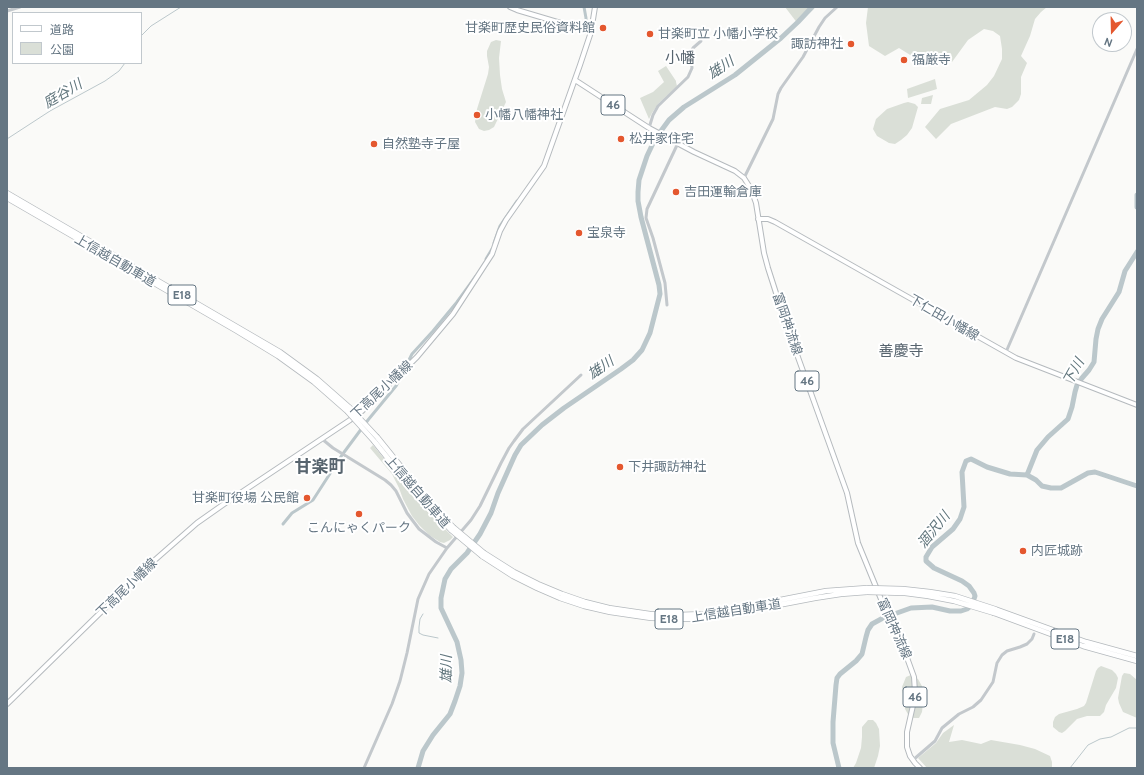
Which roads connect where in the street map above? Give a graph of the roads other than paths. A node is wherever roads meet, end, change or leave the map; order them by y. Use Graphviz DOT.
graph roads {
  1 [pos="20,7"];
  2 [pos="510,7"];
  3 [pos="595,7"];
  4 [pos="837,7"];
  5 [pos="7,11"];
  6 [pos="591,32"];
  7 [pos="702,41"];
  8 [pos="1137,49"];
  9 [pos="575,80"];
  10 [pos="650,128"];
  11 [pos="678,143"];
  12 [pos="744,178"];
  13 [pos="7,193"];
  14 [pos="7,198"];
  15 [pos="758,219"];
  16 [pos="667,305"];
  17 [pos="1006,352"];
  18 [pos="581,375"];
  19 [pos="1137,405"];
  20 [pos="348,410"];
  21 [pos="322,439"];
  22 [pos="447,548"];
  23 [pos="995,611"];
  24 [pos="1034,634"];
  25 [pos="1137,656"];
  26 [pos="1137,661"];
  27 [pos="7,704"];
  28 [pos="913,760"];
  29 [pos="364,768"];
  30 [pos="920,768"];
  1 -- 5 [label="street"];
  2 -- 6 [label="main road"];
  3 -- 6 [label="main road"];
  4 -- 12 [label="street"];
  6 -- 9 [label="main road"];
  7 -- 10 [label="street"];
  8 -- 17 [label="street"];
  9 -- 10 [label="main road, 富岡神流線 / 46"];
  9 -- 21 [label="main road, 下高尾小幡線"];
  10 -- 11 [label="main road, 富岡神流線 / 46"];
  11 -- 12 [label="main road, 富岡神流線 / 46"];
  11 -- 16 [label="street"];
  12 -- 15 [label="main road, 富岡神流線 / 46"];
  13 -- 20 [label="highway, 上信越自動車道 / E18"];
  14 -- 20 [label="highway, 上信越自動車道 / E18"];
  15 -- 17 [label="main road, 下仁田小幡線"];
  15 -- 28 [label="main road, 富岡神流線 / 46"];
  17 -- 19 [label="main road, 下仁田小幡線"];
  18 -- 22 [label="street"];
  20 -- 23 [label="highway, 上信越自動車道 / E18, bridge"];
  21 -- 22 [label="street"];
  21 -- 27 [label="main road, 下高尾小幡線"];
  22 -- 29 [label="street"];
  23 -- 25 [label="highway, 上信越自動車道 / E18"];
  23 -- 26 [label="highway, 上信越自動車道 / E18"];
  24 -- 28 [label="street"];
  28 -- 30 [label="main road, 富岡神流線 / 46"];
}
